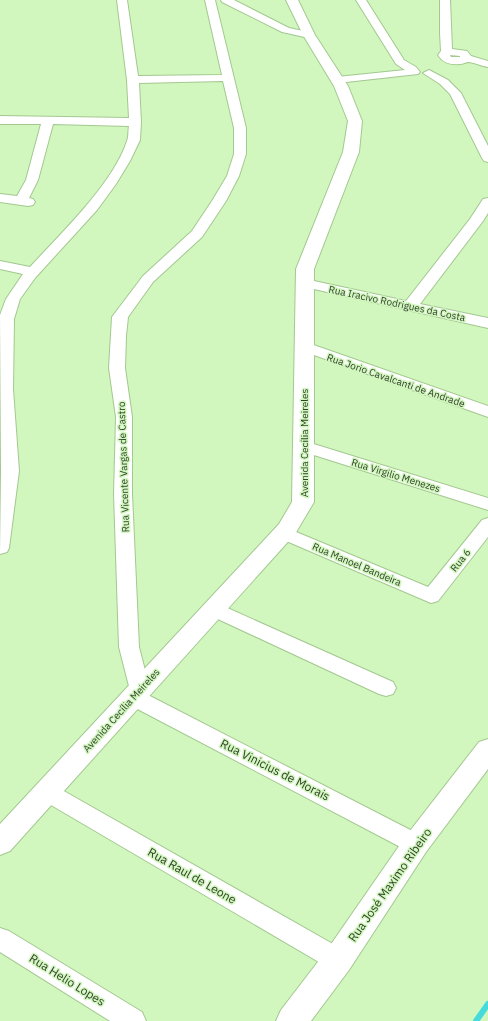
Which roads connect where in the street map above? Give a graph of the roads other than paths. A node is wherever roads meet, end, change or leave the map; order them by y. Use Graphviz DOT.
graph roads {
  1 [pos="122,0"];
  2 [pos="210,0"];
  3 [pos="226,0"];
  4 [pos="292,0"];
  5 [pos="361,0"];
  6 [pos="445,0"];
  7 [pos="309,35"];
  8 [pos="447,56"];
  9 [pos="488,64"];
  10 [pos="413,70"];
  11 [pos="430,70"];
  12 [pos="228,78"];
  13 [pos="133,80"];
  14 [pos="337,80"];
  15 [pos="0,120"];
  16 [pos="48,121"];
  17 [pos="135,122"];
  18 [pos="488,158"];
  19 [pos="0,198"];
  20 [pos="488,202"];
  21 [pos="0,265"];
  22 [pos="33,272"];
  23 [pos="305,283"];
  24 [pos="410,306"];
  25 [pos="5,308"];
  26 [pos="488,323"];
  27 [pos="305,348"];
  28 [pos="488,412"];
  29 [pos="304,446"];
  30 [pos="488,504"];
  31 [pos="488,524"];
  32 [pos="283,533"];
  33 [pos="0,548"];
  34 [pos="432,596"];
  35 [pos="214,609"];
  36 [pos="386,688"];
  37 [pos="137,694"];
  38 [pos="488,749"];
  39 [pos="47,792"];
  40 [pos="0,843"];
  41 [pos="416,844"];
  42 [pos="0,939"];
  43 [pos="338,960"];
  44 [pos="133,1021"];
  45 [pos="292,1021"];
  1 -- 13 [label="street"];
  2 -- 12 [label="street, Rua Vicente Vargas de Castro"];
  3 -- 7 [label="street"];
  4 -- 7 [label="street, Avenida Cecília Meireles"];
  5 -- 10 [label="street"];
  6 -- 8 [label="street"];
  7 -- 14 [label="street, Avenida Cecília Meireles"];
  8 -- 9 [label="street"];
  8 -- 11 [label="street"];
  10 -- 11 [label="street"];
  10 -- 14 [label="street"];
  11 -- 18 [label="street"];
  12 -- 13 [label="street"];
  12 -- 37 [label="street, Rua Vicente Vargas de Castro"];
  13 -- 17 [label="street"];
  14 -- 23 [label="street, Avenida Cecília Meireles"];
  15 -- 16 [label="street"];
  16 -- 17 [label="street"];
  16 -- 19 [label="street"];
  17 -- 22 [label="street"];
  20 -- 24 [label="street"];
  21 -- 22 [label="street"];
  22 -- 25 [label="street"];
  23 -- 24 [label="street, Rua Iracivo Rodrigues da Costa"];
  23 -- 27 [label="street, Avenida Cecília Meireles"];
  24 -- 26 [label="street, Rua Iracivo Rodrigues da Costa"];
  25 -- 33 [label="street"];
  27 -- 28 [label="street, Rua Jorio Cavalcanti de Andrade"];
  27 -- 29 [label="street, Avenida Cecília Meireles"];
  29 -- 30 [label="street, Rua Virgilio Menezes"];
  29 -- 32 [label="street, Avenida Cecília Meireles"];
  31 -- 34 [label="street, Rua 6"];
  32 -- 34 [label="street, Rua Manoel Bandeira"];
  32 -- 35 [label="street, Avenida Cecília Meireles"];
  35 -- 36 [label="street"];
  35 -- 37 [label="street, Avenida Cecília Meireles"];
  37 -- 39 [label="street, Avenida Cecília Meireles"];
  37 -- 41 [label="street, Rua Vinicius de Morais"];
  38 -- 41 [label="street, Rua José Maximo Ribeiro"];
  39 -- 40 [label="street, Avenida Cecília Meireles"];
  39 -- 43 [label="street, Rua Raul de Leone"];
  41 -- 43 [label="street, Rua José Maximo Ribeiro"];
  42 -- 44 [label="street, Rua Helio Lopes"];
  43 -- 45 [label="street, Rua José Maximo Ribeiro"];
}
